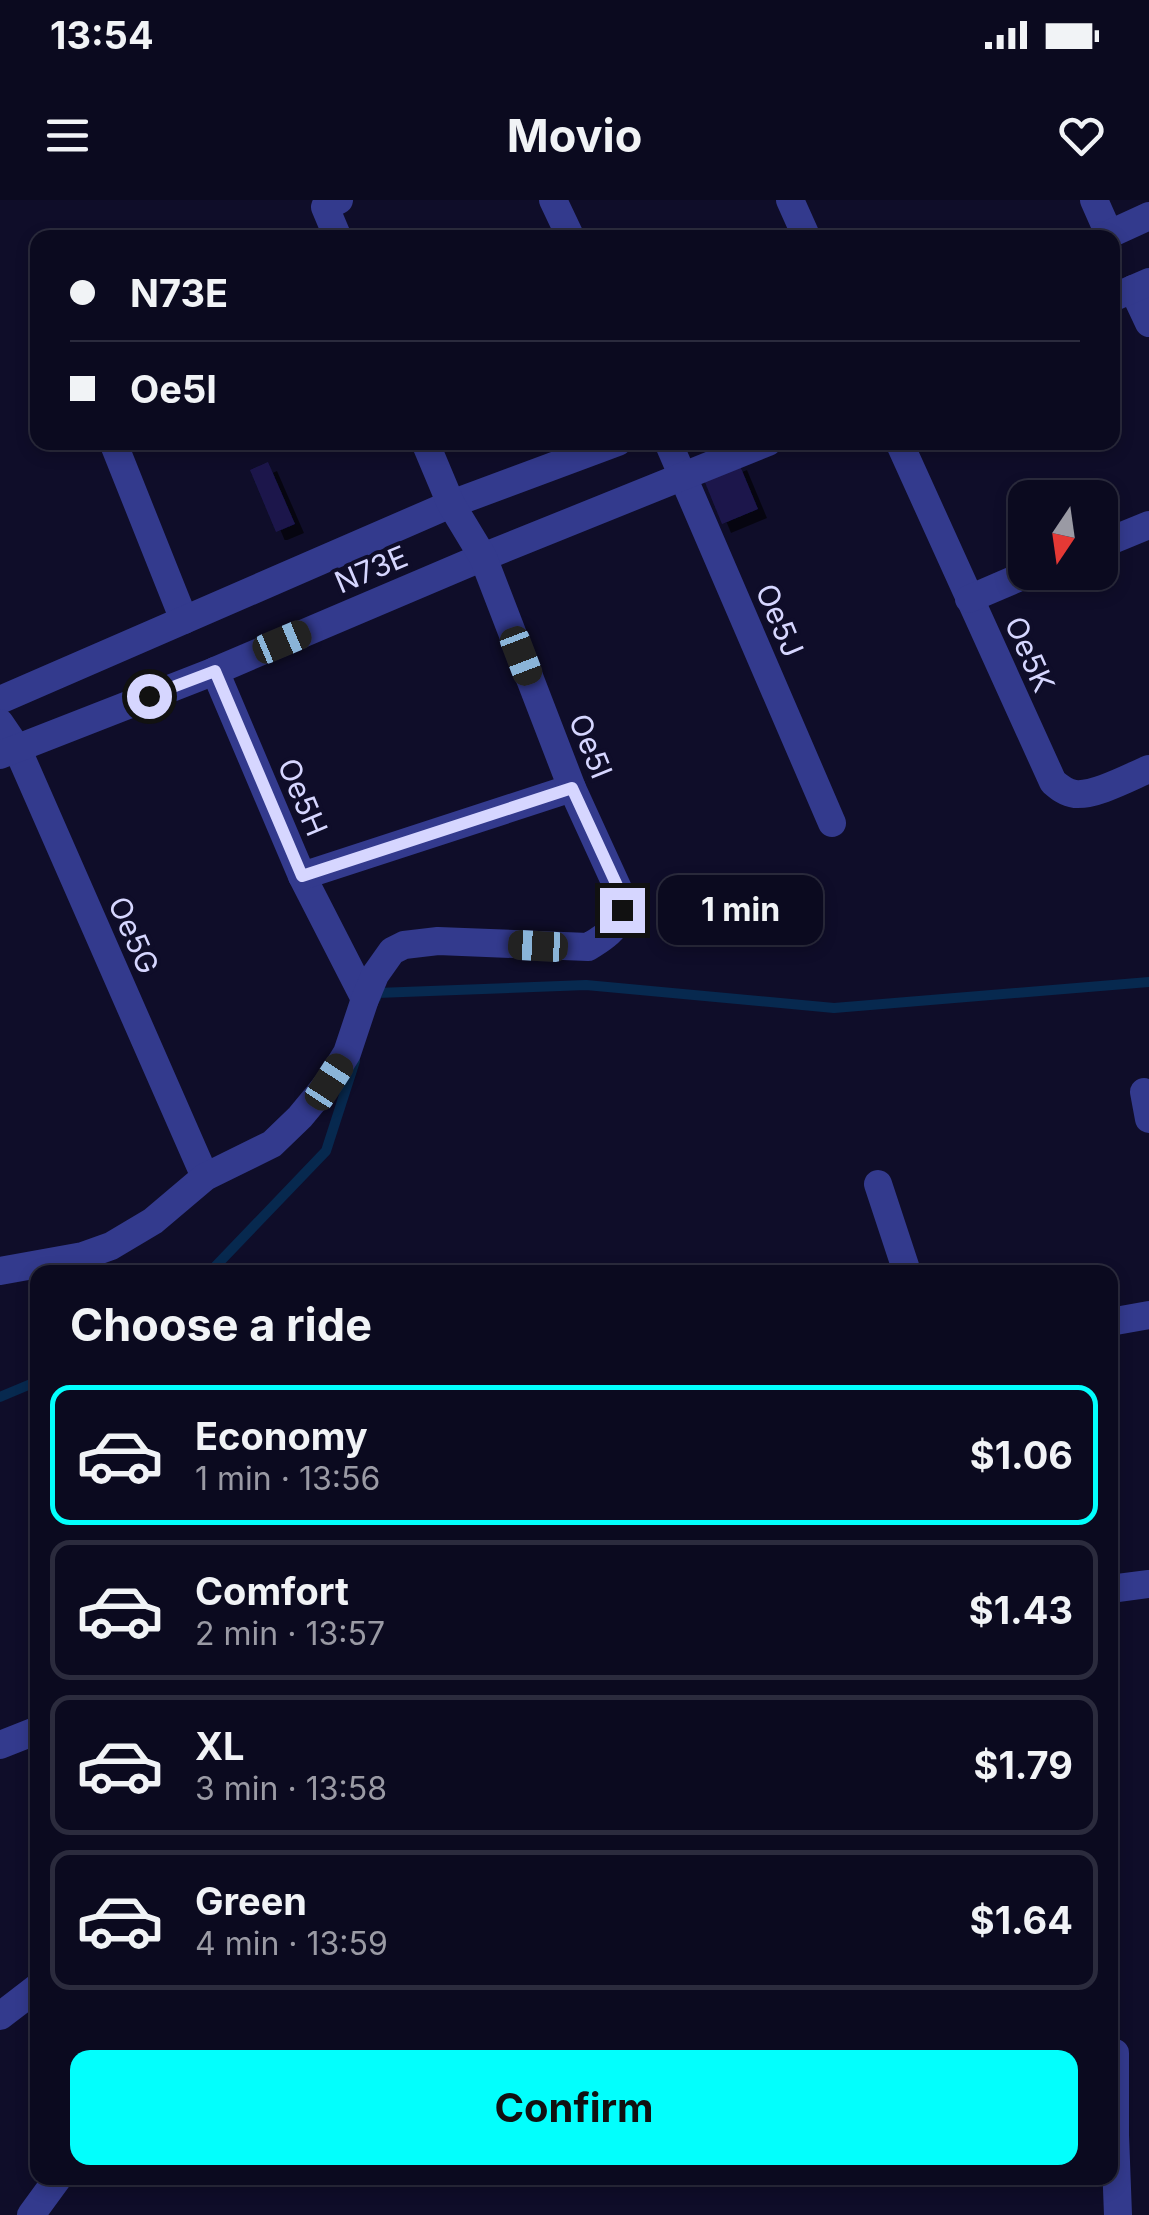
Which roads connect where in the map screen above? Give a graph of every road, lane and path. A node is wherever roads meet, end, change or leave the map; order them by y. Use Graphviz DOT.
graph roads {
  1 [pos="552,200"];
  2 [pos="790,200"];
  3 [pos="1094,200"];
  4 [pos="332,204"];
  5 [pos="1149,216"];
  6 [pos="337,230"];
  7 [pos="566,230"];
  8 [pos="803,230"];
  9 [pos="1103,230"];
  10 [pos="1118,230"];
  11 [pos="1132,289"];
  12 [pos="1149,323"];
  13 [pos="116,450"];
  14 [pos="428,450"];
  15 [pos="596,450"];
  16 [pos="672,450"];
  17 [pos="748,450"];
  18 [pos="903,450"];
  19 [pos="684,476"];
  20 [pos="451,504"];
  21 [pos="1149,524"];
  22 [pos="1118,537"];
  23 [pos="483,557"];
  24 [pos="1008,582"];
  25 [pos="969,598"];
  26 [pos="184,620"];
  27 [pos="215,671"];
  28 [pos="0,700"];
  29 [pos="0,722"];
  30 [pos="8,752"];
  31 [pos="1149,770"];
  32 [pos="572,788"];
  33 [pos="832,823"];
  34 [pos="302,876"];
  35 [pos="365,999"];
  36 [pos="204,1176"];
  37 [pos="878,1184"];
  38 [pos="33,1265"];
  39 [pos="905,1265"];
  40 [pos="30,1266"];
  41 [pos="0,1271"];
  42 [pos="1149,1315"];
  43 [pos="1118,1321"];
  44 [pos="1149,1584"];
  45 [pos="1118,1588"];
  46 [pos="30,1733"];
  47 [pos="0,1745"];
  48 [pos="30,1993"];
  49 [pos="0,2016"];
  50 [pos="53,2185"];
  51 [pos="1116,2185"];
  52 [pos="32,2215"];
  53 [pos="1118,2215"];
  1 -- 7 [label="street"];
  2 -- 8 [label="street"];
  3 -- 9 [label="street"];
  4 -- 6 [label="street"];
  5 -- 10 [label="street"];
  11 -- 12 [label="street"];
  13 -- 26 [label="street"];
  14 -- 20 [label="street, Oe5I"];
  15 -- 20 [label="street, N73E"];
  16 -- 19 [label="street, Oe5J"];
  17 -- 19 [label="street, N73E"];
  18 -- 25 [label="street, Oe5K"];
  19 -- 23 [label="street, N73E"];
  19 -- 33 [label="street, Oe5J"];
  20 -- 23 [label="street, Oe5I"];
  20 -- 26 [label="street, N73E"];
  21 -- 22 [label="street"];
  23 -- 27 [label="street, N73E"];
  23 -- 32 [label="street, Oe5I"];
  24 -- 25 [label="street"];
  25 -- 31 [label="street, Oe5K"];
  26 -- 28 [label="street, N73E"];
  27 -- 30 [label="street, N73E"];
  27 -- 34 [label="street, Oe5H"];
  29 -- 30 [label="street, Oe5G"];
  30 -- 36 [label="street, Oe5G"];
  32 -- 34 [label="street"];
  32 -- 35 [label="street, Oe5I"];
  34 -- 35 [label="street, Oe5H"];
  35 -- 36 [label="street"];
  36 -- 38 [label="street"];
  37 -- 39 [label="street"];
  40 -- 41 [label="street"];
  42 -- 43 [label="street"];
  44 -- 45 [label="street"];
  46 -- 47 [label="street"];
  48 -- 49 [label="street"];
  50 -- 52 [label="street"];
  51 -- 53 [label="street"];
}
